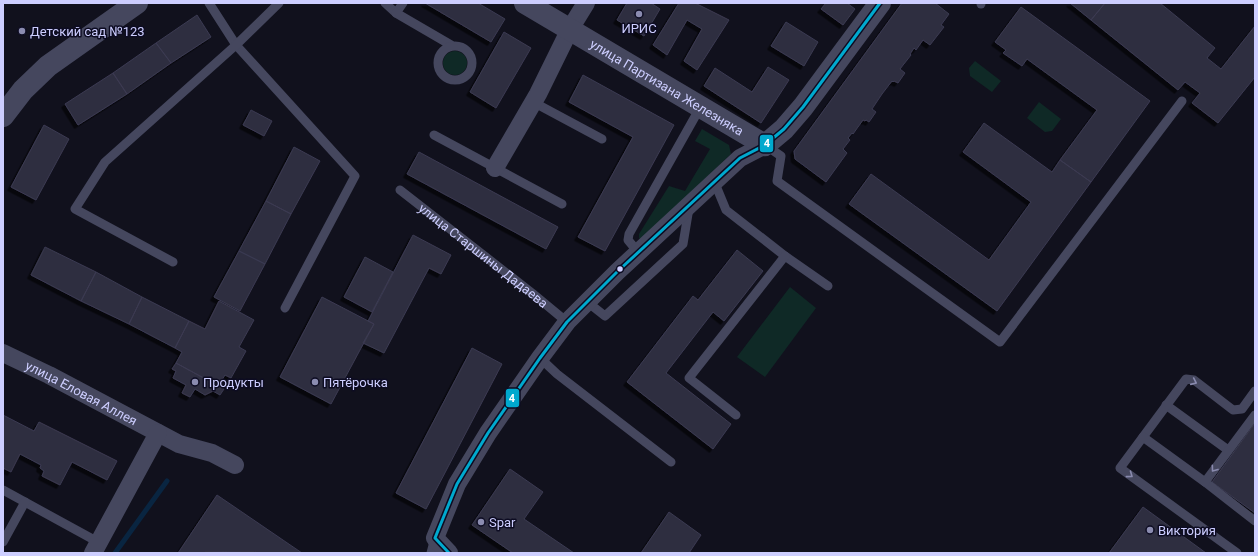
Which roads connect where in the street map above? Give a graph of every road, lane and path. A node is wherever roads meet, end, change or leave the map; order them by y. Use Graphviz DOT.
graph roads {
  1 [pos="137,3"];
  2 [pos="209,3"];
  3 [pos="279,3"];
  4 [pos="385,3"];
  5 [pos="402,3"];
  6 [pos="525,3"];
  7 [pos="586,3"];
  8 [pos="880,3"];
  9 [pos="396,13"];
  10 [pos="570,29"];
  11 [pos="236,45"];
  12 [pos="451,45"];
  13 [pos="1182,101"];
  14 [pos="533,102"];
  15 [pos="701,106"];
  16 [pos="3,116"];
  17 [pos="434,135"];
  18 [pos="602,139"];
  19 [pos="765,145"];
  20 [pos="495,168"];
  21 [pos="714,181"];
  22 [pos="400,190"];
  23 [pos="562,204"];
  24 [pos="690,204"];
  25 [pos="638,252"];
  26 [pos="785,256"];
  27 [pos="173,262"];
  28 [pos="828,286"];
  29 [pos="586,301"];
  30 [pos="286,308"];
  31 [pos="567,322"];
  32 [pos="3,354"];
  33 [pos="540,358"];
  34 [pos="1255,391"];
  35 [pos="1166,405"];
  36 [pos="736,415"];
  37 [pos="1255,415"];
  38 [pos="158,433"];
  39 [pos="1142,437"];
  40 [pos="1228,450"];
  41 [pos="671,462"];
  42 [pos="235,465"];
  43 [pos="1205,482"];
  44 [pos="3,490"];
  45 [pos="25,502"];
  46 [pos="1255,521"];
  47 [pos="3,542"];
  48 [pos="433,545"];
  49 [pos="96,548"];
  50 [pos="449,553"];
  51 [pos="1236,553"];
  1 -- 16 [label="street"];
  2 -- 11 [label="lane"];
  3 -- 11 [label="lane"];
  4 -- 9 [label="lane"];
  5 -- 9 [label="lane"];
  6 -- 10 [label="street, улица Партизана Железняка"];
  7 -- 10 [label="street"];
  8 -- 19 [label="street"];
  9 -- 12 [label="lane"];
  10 -- 14 [label="street"];
  10 -- 15 [label="street, улица Партизана Железняка"];
  11 -- 27 [label="lane"];
  11 -- 30 [label="lane"];
  13 -- 19 [label="lane"];
  14 -- 18 [label="lane"];
  14 -- 20 [label="street"];
  15 -- 19 [label="street, улица Партизана Железняка"];
  15 -- 25 [label="lane"];
  17 -- 20 [label="lane"];
  19 -- 21 [label="street"];
  20 -- 23 [label="lane"];
  21 -- 24 [label="street"];
  21 -- 26 [label="lane"];
  22 -- 31 [label="lane, улица Старшины Дадаева"];
  24 -- 25 [label="street"];
  24 -- 29 [label="lane"];
  25 -- 29 [label="street"];
  26 -- 28 [label="lane"];
  26 -- 36 [label="lane"];
  29 -- 31 [label="street"];
  31 -- 33 [label="street"];
  32 -- 38 [label="street, улица Еловая Аллея"];
  33 -- 41 [label="lane"];
  33 -- 48 [label="street"];
  35 -- 34 [label="lane, one-way"];
  35 -- 39 [label="lane"];
  35 -- 40 [label="lane"];
  37 -- 40 [label="lane"];
  38 -- 42 [label="street, улица Еловая Аллея"];
  38 -- 49 [label="street"];
  39 -- 43 [label="lane"];
  39 -- 51 [label="lane, one-way"];
  40 -- 43 [label="lane, one-way"];
  43 -- 46 [label="lane"];
  44 -- 45 [label="lane"];
  45 -- 47 [label="lane"];
  45 -- 49 [label="lane"];
  48 -- 50 [label="street"];
}
